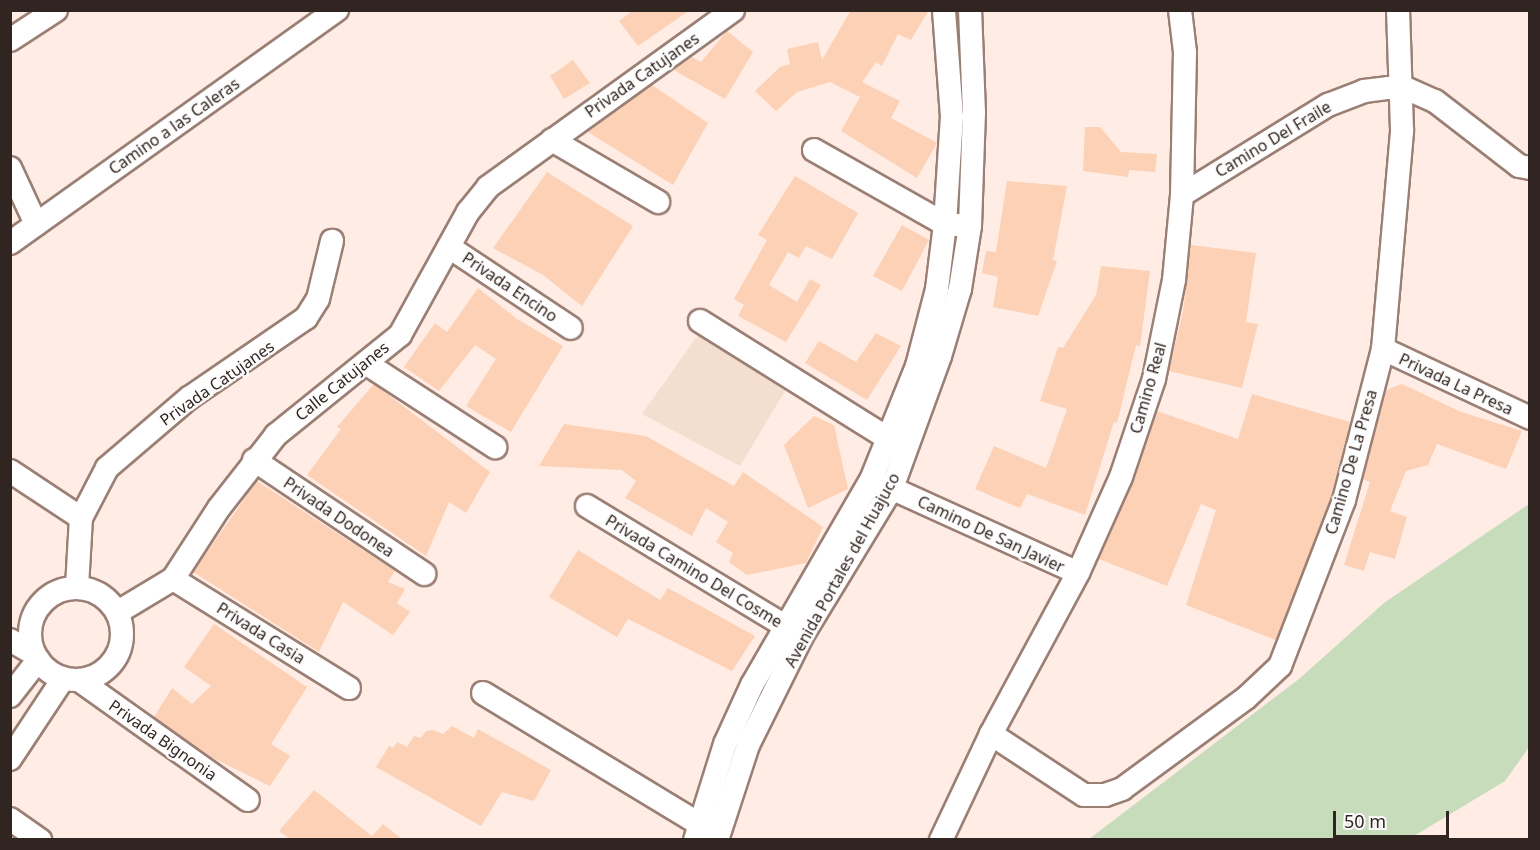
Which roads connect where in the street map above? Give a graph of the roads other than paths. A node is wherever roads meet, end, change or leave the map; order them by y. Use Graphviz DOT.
graph roads {
  1 [pos="56,10"];
  2 [pos="337,10"];
  3 [pos="733,10"];
  4 [pos="944,10"];
  5 [pos="970,10"];
  6 [pos="1180,10"];
  7 [pos="1398,10"];
  8 [pos="10,40"];
  9 [pos="1403,87"];
  10 [pos="552,140"];
  11 [pos="814,150"];
  12 [pos="10,168"];
  13 [pos="1530,168"];
  14 [pos="1182,195"];
  15 [pos="658,202"];
  16 [pos="36,224"];
  17 [pos="945,224"];
  18 [pos="970,226"];
  19 [pos="332,241"];
  20 [pos="10,243"];
  21 [pos="449,247"];
  22 [pos="700,321"];
  23 [pos="571,328"];
  24 [pos="1383,349"];
  25 [pos="367,364"];
  26 [pos="1530,418"];
  27 [pos="897,445"];
  28 [pos="495,447"];
  29 [pos="254,460"];
  30 [pos="10,471"];
  31 [pos="871,480"];
  32 [pos="892,488"];
  33 [pos="587,506"];
  34 [pos="81,518"];
  35 [pos="1078,573"];
  36 [pos="424,574"];
  37 [pos="173,579"];
  38 [pos="77,587"];
  39 [pos="118,612"];
  40 [pos="793,631"];
  41 [pos="10,640"];
  42 [pos="36,657"];
  43 [pos="71,679"];
  44 [pos="349,688"];
  45 [pos="483,693"];
  46 [pos="10,696"];
  47 [pos="992,734"];
  48 [pos="10,759"];
  49 [pos="248,800"];
  50 [pos="10,819"];
  51 [pos="707,834"];
  52 [pos="40,840"];
  53 [pos="941,840"];
  1 -- 8 [label="street"];
  2 -- 16 [label="street, Camino a las Caleras"];
  3 -- 10 [label="street, Privada Catujanes"];
  4 -- 17 [label="street, Avenida Portales del Huajuco"];
  5 -- 18 [label="street, Avenida Portales del Huajuco"];
  6 -- 14 [label="street, Camino Real"];
  7 -- 9 [label="street, Camino De La Presa"];
  9 -- 13 [label="street"];
  9 -- 14 [label="street, Camino Del Fraile"];
  9 -- 24 [label="street, Camino De La Presa"];
  10 -- 15 [label="street"];
  10 -- 21 [label="street, Calle Catujanes"];
  11 -- 17 [label="street"];
  12 -- 16 [label="street"];
  14 -- 35 [label="street, Camino Real"];
  16 -- 20 [label="street, Camino a las Caleras"];
  17 -- 18 [label="street"];
  17 -- 27 [label="street, Avenida Portales del Huajuco"];
  18 -- 27 [label="street, Avenida Portales del Huajuco"];
  19 -- 34 [label="street, Privada Catujanes"];
  21 -- 23 [label="street, Privada Encino"];
  21 -- 25 [label="street, Calle Catujanes"];
  22 -- 27 [label="street"];
  24 -- 26 [label="street, Privada La Presa"];
  24 -- 47 [label="street, Camino De La Presa"];
  25 -- 28 [label="street"];
  25 -- 29 [label="street, Calle Catujanes"];
  27 -- 31 [label="street, Avenida Portales del Huajuco"];
  27 -- 32 [label="street, Avenida Portales del Huajuco"];
  29 -- 36 [label="street, Privada Dodonea"];
  29 -- 37 [label="street, Calle Catujanes"];
  30 -- 34 [label="street"];
  31 -- 32 [label="street, Camino De San Javier"];
  31 -- 40 [label="street, Avenida Portales del Huajuco"];
  32 -- 35 [label="street, Camino De San Javier"];
  32 -- 40 [label="street, Avenida Portales del Huajuco"];
  33 -- 40 [label="street, Privada Camino Del Cosme"];
  34 -- 38 [label="street, Privada Catujanes"];
  35 -- 47 [label="street, Camino Real"];
  37 -- 39 [label="street, Calle Catujanes"];
  37 -- 44 [label="street, Privada Casia"];
  38 -- 39 [label="street"];
  38 -- 42 [label="street"];
  39 -- 43 [label="street"];
  40 -- 51 [label="street, Avenida Portales del Huajuco"];
  41 -- 42 [label="street"];
  42 -- 43 [label="street"];
  42 -- 46 [label="street"];
  43 -- 48 [label="street"];
  43 -- 49 [label="street, Privada Bignonia"];
  45 -- 51 [label="street"];
  47 -- 53 [label="street, Camino Real"];
  50 -- 52 [label="street"];
}
